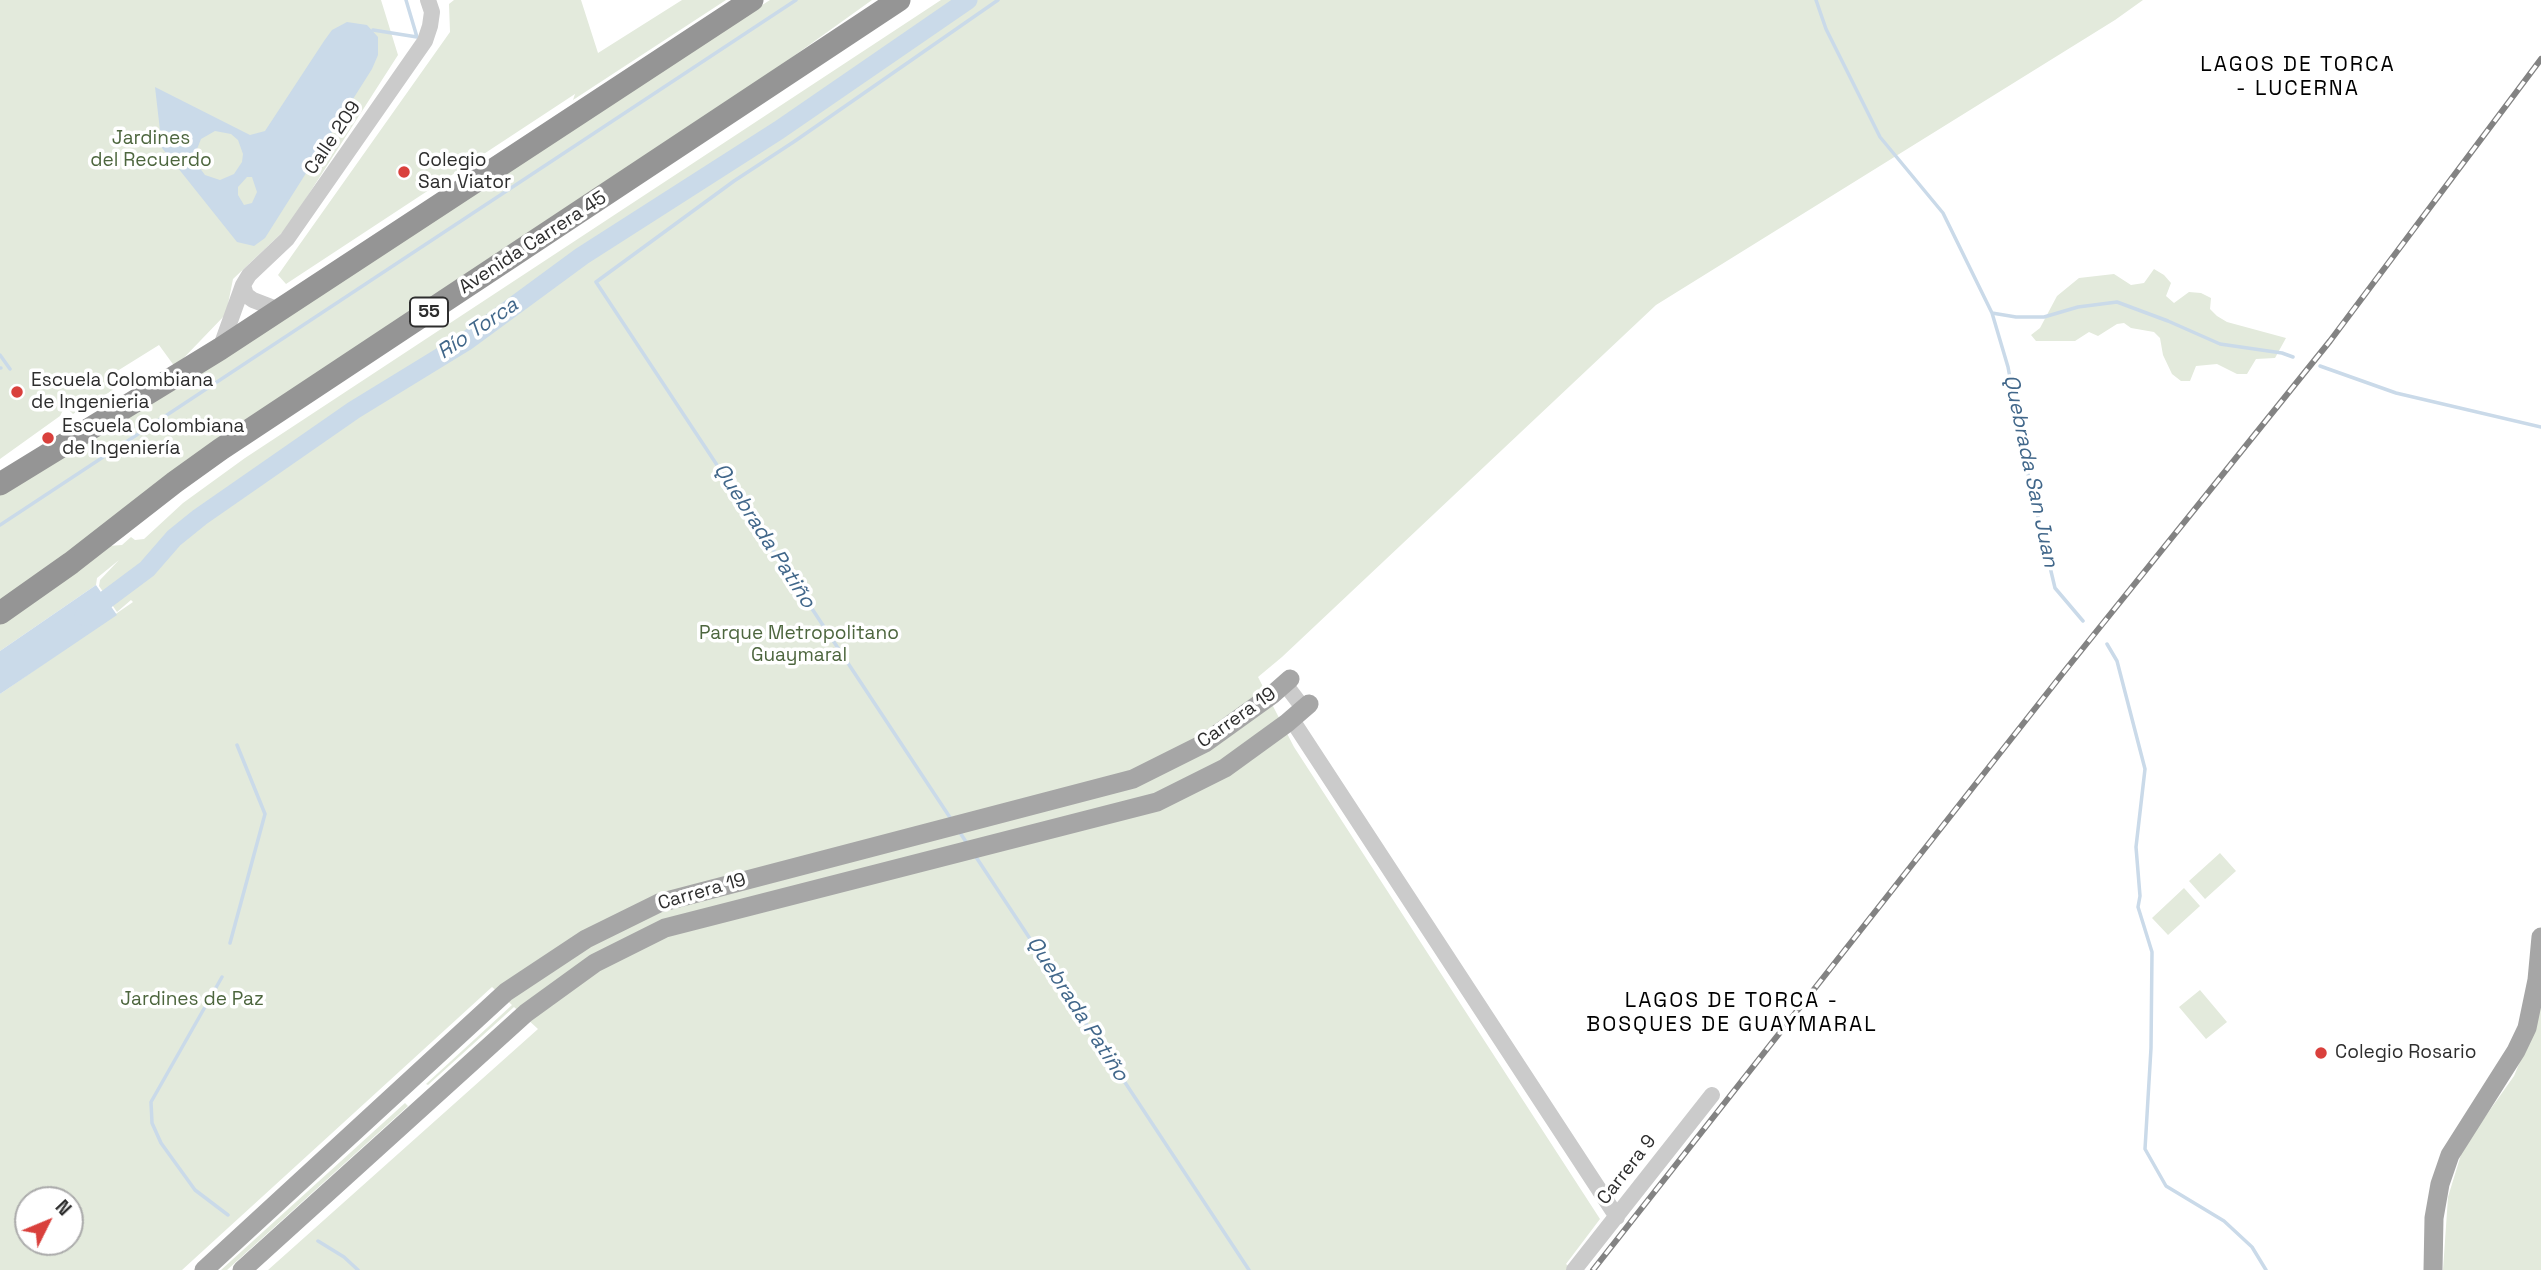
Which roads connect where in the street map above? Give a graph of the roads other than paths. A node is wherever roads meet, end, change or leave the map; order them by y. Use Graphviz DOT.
graph roads {
  1 [pos="428,0"];
  2 [pos="752,0"];
  3 [pos="880,0"];
  4 [pos="899,0"];
  5 [pos="866,22"];
  6 [pos="243,285"];
  7 [pos="279,310"];
  8 [pos="220,349"];
  9 [pos="0,484"];
  10 [pos="0,613"];
  11 [pos="1287,682"];
  12 [pos="1301,711"];
  13 [pos="2541,937"];
  14 [pos="1712,1095"];
  15 [pos="1617,1217"];
  16 [pos="204,1270"];
  17 [pos="242,1270"];
  18 [pos="1574,1270"];
  19 [pos="2433,1270"];
  1 -- 6 [label="street, Calle 209"];
  2 -- 7 [label="highway"];
  3 -- 5 [label="highway"];
  4 -- 5 [label="highway, Avenida Carrera 45 / 55"];
  5 -- 10 [label="highway, Avenida Carrera 45 / 55"];
  6 -- 7 [label="street"];
  6 -- 8 [label="street, Calle 209"];
  7 -- 8 [label="highway"];
  8 -- 9 [label="highway"];
  11 -- 12 [label="street"];
  11 -- 16 [label="main road, Carrera 19"];
  12 -- 15 [label="street"];
  12 -- 17 [label="main road, Carrera 19"];
  13 -- 19 [label="main road"];
  14 -- 15 [label="street, Carrera 9"];
  15 -- 18 [label="street, Carrera 9"];
}
